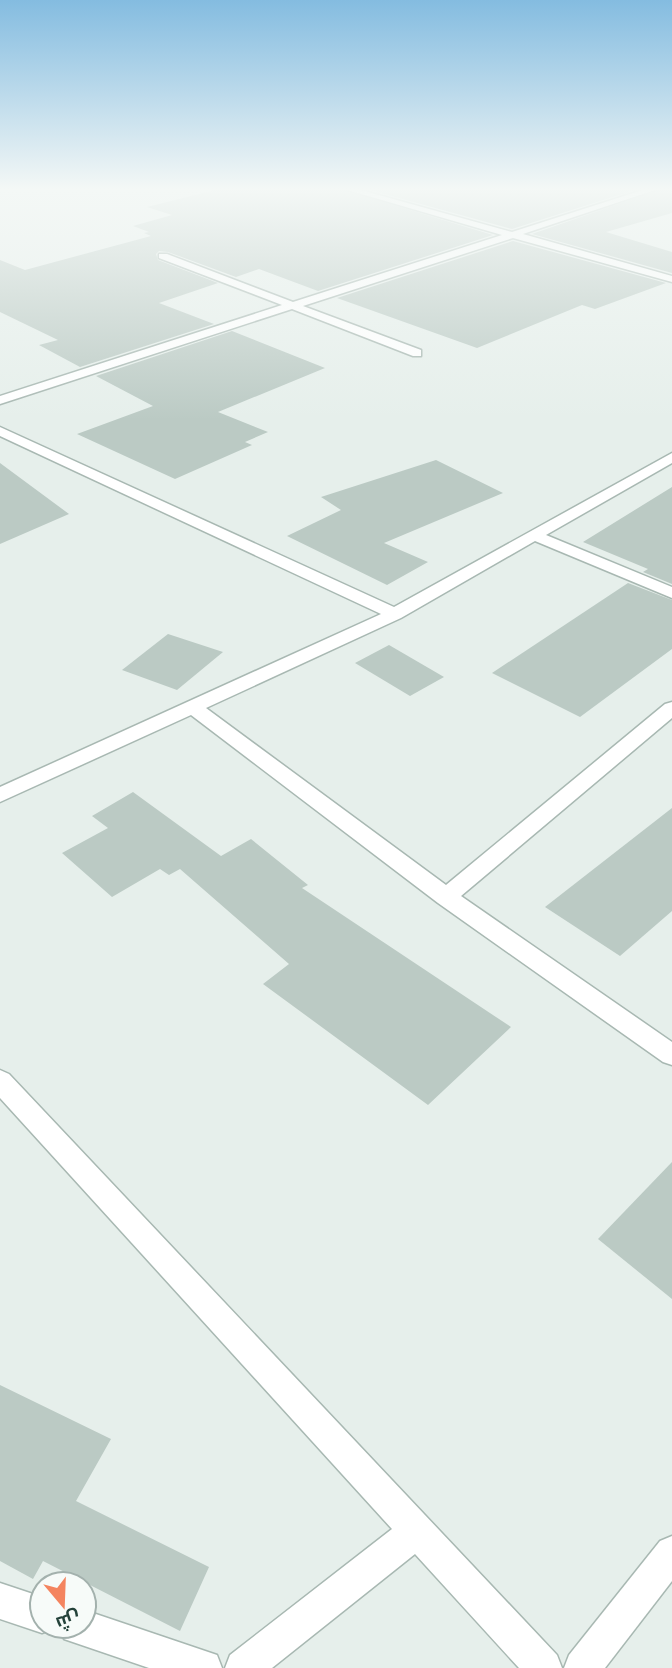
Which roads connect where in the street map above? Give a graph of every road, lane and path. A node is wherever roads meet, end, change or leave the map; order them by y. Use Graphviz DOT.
graph roads {
  1 [pos="186,265"];
  2 [pos="422,265"];
  3 [pos="624,265"];
  4 [pos="672,278"];
  5 [pos="294,306"];
  6 [pos="417,353"];
  7 [pos="0,400"];
  8 [pos="0,431"];
  9 [pos="672,457"];
  10 [pos="534,535"];
  11 [pos="672,593"];
  12 [pos="395,614"];
  13 [pos="192,707"];
  14 [pos="672,708"];
  15 [pos="0,795"];
  16 [pos="446,897"];
  17 [pos="672,1055"];
  18 [pos="0,1081"];
  19 [pos="417,1531"];
  20 [pos="672,1553"];
  21 [pos="0,1601"];
  22 [pos="28,1610"];
  23 [pos="98,1633"];
  24 [pos="204,1668"];
  25 [pos="243,1668"];
  26 [pos="544,1668"];
  27 [pos="582,1668"];
  1 -- 5 [label="street"];
  2 -- 5 [label="street"];
  3 -- 4 [label="street"];
  5 -- 6 [label="street"];
  5 -- 7 [label="street"];
  8 -- 12 [label="street"];
  9 -- 10 [label="street"];
  10 -- 11 [label="street"];
  10 -- 12 [label="street"];
  12 -- 13 [label="street"];
  13 -- 15 [label="street"];
  13 -- 16 [label="street"];
  14 -- 16 [label="street"];
  16 -- 17 [label="street"];
  18 -- 19 [label="street"];
  19 -- 25 [label="street"];
  19 -- 26 [label="street"];
  20 -- 27 [label="street"];
  21 -- 22 [label="street"];
  23 -- 24 [label="street"];
}
